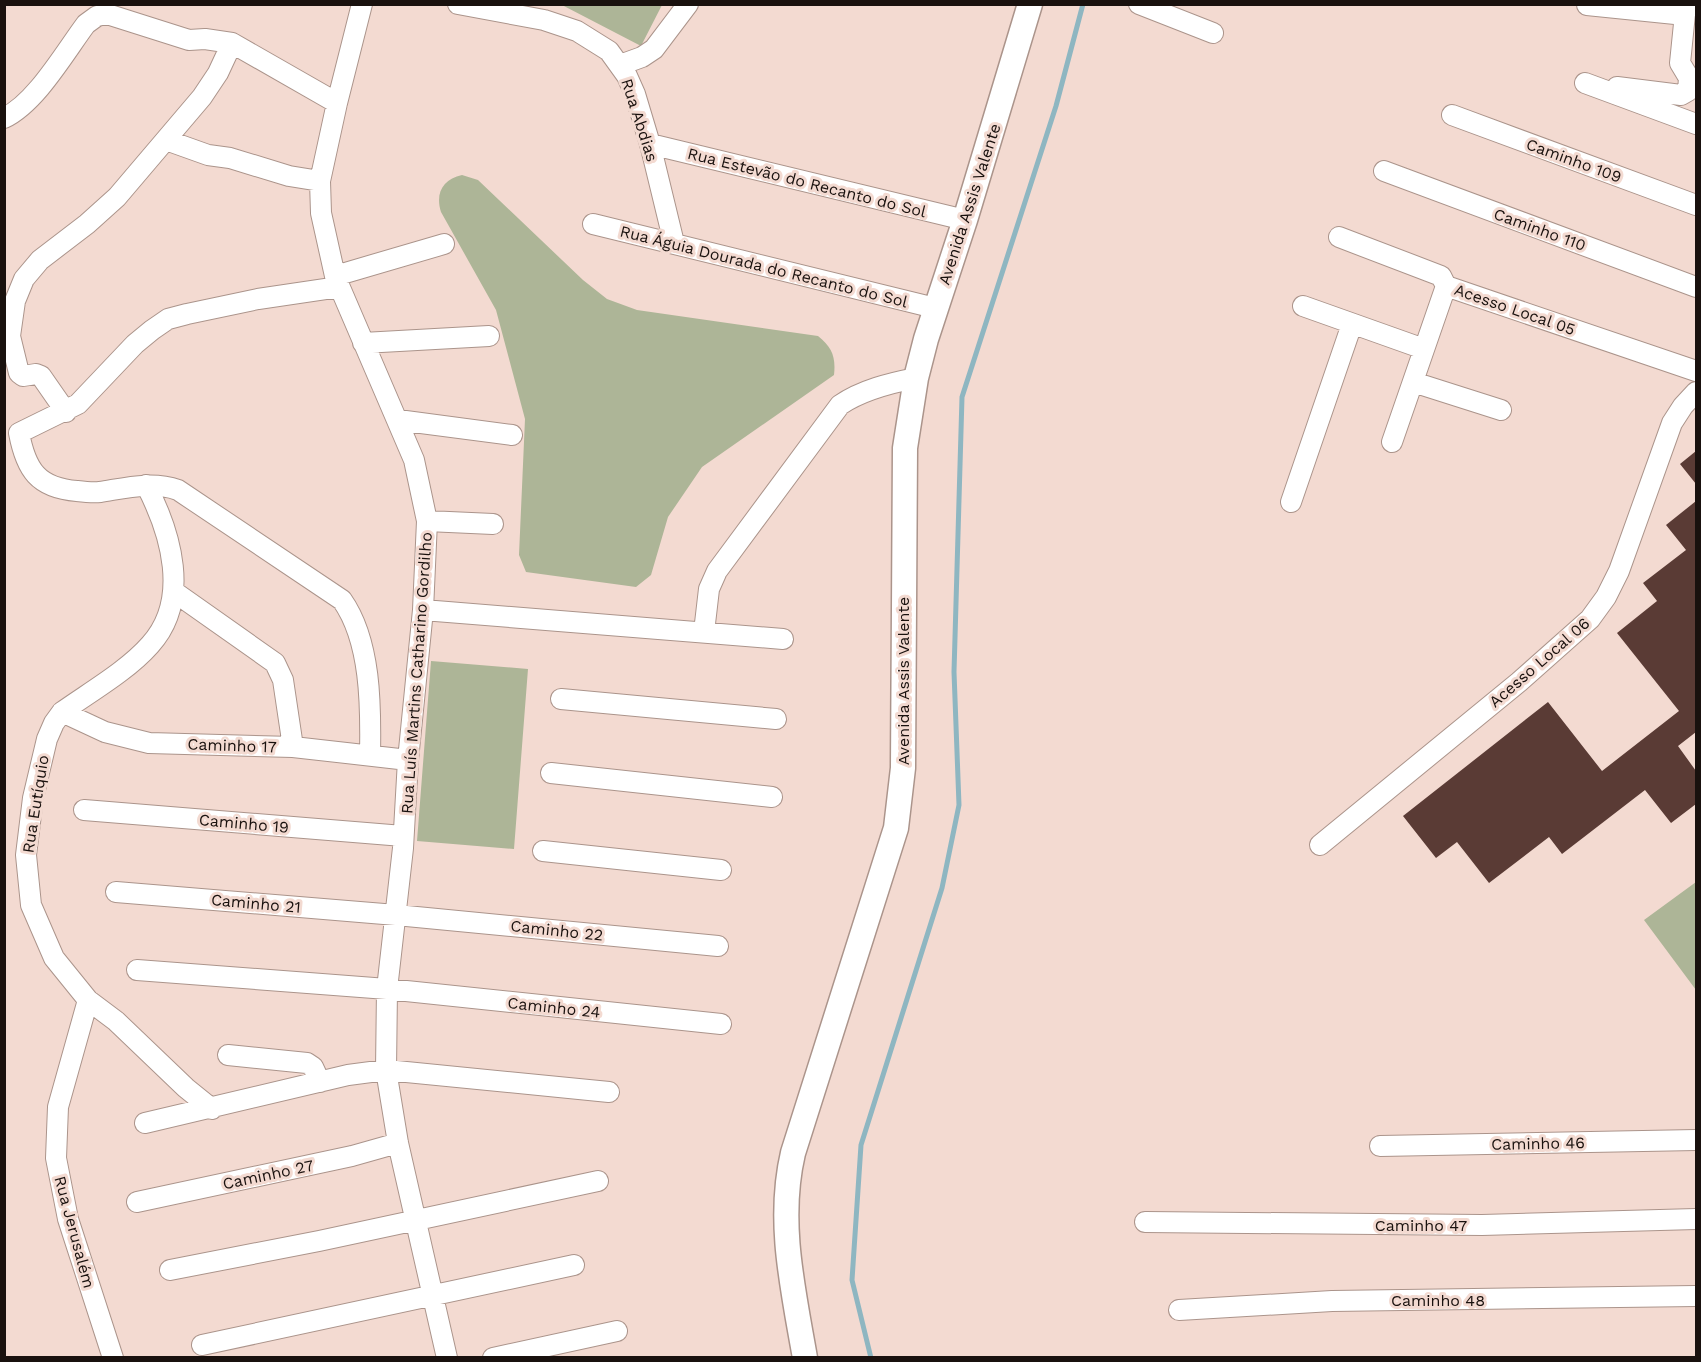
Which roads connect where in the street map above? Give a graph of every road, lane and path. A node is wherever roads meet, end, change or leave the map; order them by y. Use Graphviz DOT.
graph roads {
  1 [pos="362,4"];
  2 [pos="458,4"];
  3 [pos="688,4"];
  4 [pos="1030,4"];
  5 [pos="1139,4"];
  6 [pos="1587,5"];
  7 [pos="1685,10"];
  8 [pos="1213,33"];
  9 [pos="232,43"];
  10 [pos="620,65"];
  11 [pos="1693,78"];
  12 [pos="337,103"];
  13 [pos="1452,115"];
  14 [pos="4,118"];
  15 [pos="1696,124"];
  16 [pos="166,140"];
  17 [pos="650,144"];
  18 [pos="1384,171"];
  19 [pos="320,181"];
  20 [pos="1696,205"];
  21 [pos="965,220"];
  22 [pos="593,224"];
  23 [pos="1339,237"];
  24 [pos="674,243"];
  25 [pos="444,244"];
  26 [pos="337,281"];
  27 [pos="1446,286"];
  28 [pos="1696,287"];
  29 [pos="1303,306"];
  30 [pos="935,308"];
  31 [pos="1352,324"];
  32 [pos="489,336"];
  33 [pos="363,343"];
  34 [pos="1424,349"];
  35 [pos="1696,371"];
  36 [pos="916,378"];
  37 [pos="1413,382"];
  38 [pos="1696,392"];
  39 [pos="1501,410"];
  40 [pos="66,412"];
  41 [pos="398,420"];
  42 [pos="512,435"];
  43 [pos="1392,442"];
  44 [pos="146,485"];
  45 [pos="1291,502"];
  46 [pos="427,521"];
  47 [pos="493,524"];
  48 [pos="173,591"];
  49 [pos="423,610"];
  50 [pos="704,632"];
  51 [pos="783,639"];
  52 [pos="561,699"];
  53 [pos="62,712"];
  54 [pos="776,719"];
  55 [pos="293,747"];
  56 [pos="370,755"];
  57 [pos="408,760"];
  58 [pos="551,773"];
  59 [pos="772,797"];
  60 [pos="84,810"];
  61 [pos="404,836"];
  62 [pos="1320,845"];
  63 [pos="543,851"];
  64 [pos="722,870"];
  65 [pos="116,891"];
  66 [pos="396,915"];
  67 [pos="718,946"];
  68 [pos="137,970"];
  69 [pos="387,990"];
  70 [pos="88,1000"];
  71 [pos="721,1024"];
  72 [pos="228,1056"];
  73 [pos="386,1070"];
  74 [pos="320,1082"];
  75 [pos="609,1092"];
  76 [pos="212,1109"];
  77 [pos="145,1123"];
  78 [pos="1696,1140"];
  79 [pos="398,1143"];
  80 [pos="1380,1146"];
  81 [pos="598,1180"];
  82 [pos="137,1202"];
  83 [pos="1696,1219"];
  84 [pos="416,1220"];
  85 [pos="1144,1222"];
  86 [pos="574,1265"];
  87 [pos="170,1270"];
  88 [pos="433,1296"];
  89 [pos="1696,1296"];
  90 [pos="1179,1310"];
  91 [pos="617,1330"];
  92 [pos="202,1345"];
  93 [pos="114,1358"];
  94 [pos="447,1358"];
  95 [pos="494,1358"];
  96 [pos="805,1358"];
  1 -- 12 [label="street, Rua Luís Martins Catharino Gordilho"];
  2 -- 10 [label="street, Rua Abdias"];
  3 -- 10 [label="street"];
  4 -- 21 [label="main road, Avenida Assis Valente"];
  5 -- 8 [label="street"];
  6 -- 7 [label="street"];
  7 -- 11 [label="street"];
  9 -- 12 [label="street"];
  9 -- 14 [label="street"];
  9 -- 16 [label="street"];
  10 -- 17 [label="street, Rua Abdias"];
  11 -- 15 [label="street"];
  12 -- 19 [label="street, Rua Luís Martins Catharino Gordilho"];
  13 -- 20 [label="street, Caminho 109"];
  16 -- 19 [label="street"];
  16 -- 40 [label="street"];
  17 -- 21 [label="street, Rua Estevão do Recanto do Sol"];
  17 -- 24 [label="street, Rua Abdias"];
  18 -- 28 [label="street, Caminho 110"];
  19 -- 26 [label="street, Rua Luís Martins Catharino Gordilho"];
  21 -- 30 [label="main road, Avenida Assis Valente"];
  22 -- 24 [label="street, Rua Águia Dourada do Recanto do Sol"];
  23 -- 27 [label="street, Acesso Local 05"];
  24 -- 30 [label="street, Rua Águia Dourada do Recanto do Sol"];
  25 -- 26 [label="street"];
  26 -- 33 [label="street, Rua Luís Martins Catharino Gordilho"];
  26 -- 40 [label="street"];
  27 -- 34 [label="street"];
  27 -- 35 [label="street, Acesso Local 05"];
  29 -- 31 [label="street"];
  30 -- 36 [label="main road, Avenida Assis Valente"];
  31 -- 34 [label="street"];
  31 -- 45 [label="street"];
  32 -- 33 [label="street"];
  33 -- 41 [label="street, Rua Luís Martins Catharino Gordilho"];
  34 -- 37 [label="street"];
  36 -- 50 [label="street"];
  36 -- 96 [label="main road, Avenida Assis Valente"];
  37 -- 39 [label="street"];
  37 -- 43 [label="street"];
  38 -- 62 [label="street, Acesso Local 06"];
  40 -- 44 [label="street"];
  41 -- 42 [label="street"];
  41 -- 46 [label="street, Rua Luís Martins Catharino Gordilho"];
  44 -- 48 [label="street, Rua Eutíquio"];
  44 -- 56 [label="street"];
  46 -- 47 [label="street"];
  46 -- 49 [label="street, Rua Luís Martins Catharino Gordilho"];
  48 -- 53 [label="street, Rua Eutíquio"];
  48 -- 55 [label="street"];
  49 -- 50 [label="street"];
  49 -- 57 [label="street, Rua Luís Martins Catharino Gordilho"];
  50 -- 51 [label="street"];
  52 -- 54 [label="street"];
  53 -- 55 [label="street, Caminho 17"];
  53 -- 70 [label="street, Rua Eutíquio"];
  55 -- 56 [label="street, Caminho 17"];
  56 -- 57 [label="street, Caminho 17"];
  57 -- 61 [label="street, Rua Luís Martins Catharino Gordilho"];
  58 -- 59 [label="street"];
  60 -- 61 [label="street, Caminho 19"];
  61 -- 66 [label="street, Rua Luís Martins Catharino Gordilho"];
  63 -- 64 [label="street"];
  65 -- 66 [label="street, Caminho 21"];
  66 -- 67 [label="street, Caminho 22"];
  66 -- 69 [label="street, Rua Luís Martins Catharino Gordilho"];
  68 -- 69 [label="street, Caminho 24"];
  69 -- 71 [label="street, Caminho 24"];
  69 -- 73 [label="street, Rua Luís Martins Catharino Gordilho"];
  70 -- 76 [label="street, Rua Eutíquio"];
  70 -- 93 [label="street, Rua Jerusalém"];
  72 -- 74 [label="street"];
  73 -- 74 [label="street"];
  73 -- 75 [label="street"];
  73 -- 79 [label="street, Rua Luís Martins Catharino Gordilho"];
  74 -- 76 [label="street"];
  76 -- 77 [label="street"];
  78 -- 80 [label="street, Caminho 46"];
  79 -- 82 [label="street, Caminho 27"];
  79 -- 84 [label="street, Rua Luís Martins Catharino Gordilho"];
  81 -- 84 [label="street"];
  83 -- 85 [label="street, Caminho 47"];
  84 -- 87 [label="street"];
  84 -- 88 [label="street, Rua Luís Martins Catharino Gordilho"];
  86 -- 88 [label="street"];
  88 -- 92 [label="street"];
  88 -- 94 [label="street, Rua Luís Martins Catharino Gordilho"];
  89 -- 90 [label="street, Caminho 48"];
  91 -- 95 [label="street"];
}
